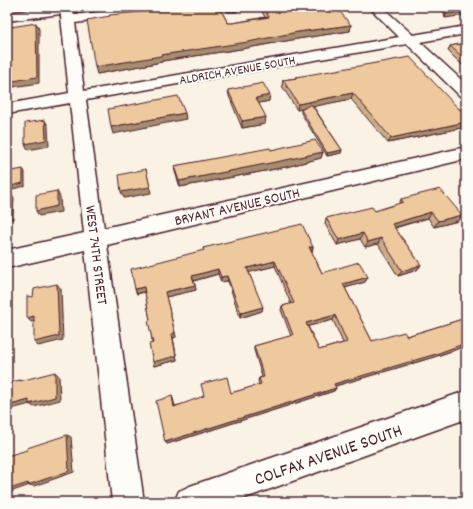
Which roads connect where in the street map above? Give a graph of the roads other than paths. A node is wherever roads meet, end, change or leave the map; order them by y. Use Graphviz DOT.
graph roads {
  1 [pos="40,7"];
  2 [pos="146,7"];
  3 [pos="375,7"];
  4 [pos="71,11"];
  5 [pos="7,12"];
  6 [pos="7,17"];
  7 [pos="466,30"];
  8 [pos="409,40"];
  9 [pos="466,93"];
  10 [pos="77,97"];
  11 [pos="7,109"];
  12 [pos="466,153"];
  13 [pos="94,239"];
  14 [pos="7,259"];
  15 [pos="466,406"];
  16 [pos="128,502"];
  17 [pos="190,502"];
  1 -- 5 [label="street"];
  2 -- 4 [label="street"];
  3 -- 8 [label="street"];
  4 -- 6 [label="street"];
  4 -- 10 [label="street, WEST 74TH STREET"];
  7 -- 8 [label="street, ALDRICH AVENUE SOUTH"];
  8 -- 9 [label="street"];
  8 -- 10 [label="street, ALDRICH AVENUE SOUTH"];
  10 -- 11 [label="street, ALDRICH AVENUE SOUTH"];
  10 -- 13 [label="street, WEST 74TH STREET"];
  12 -- 13 [label="street, BRYANT AVENUE SOUTH"];
  13 -- 14 [label="street, BRYANT AVENUE SOUTH"];
  13 -- 16 [label="street, WEST 74TH STREET"];
  15 -- 17 [label="street, COLFAX AVENUE SOUTH"];
}
